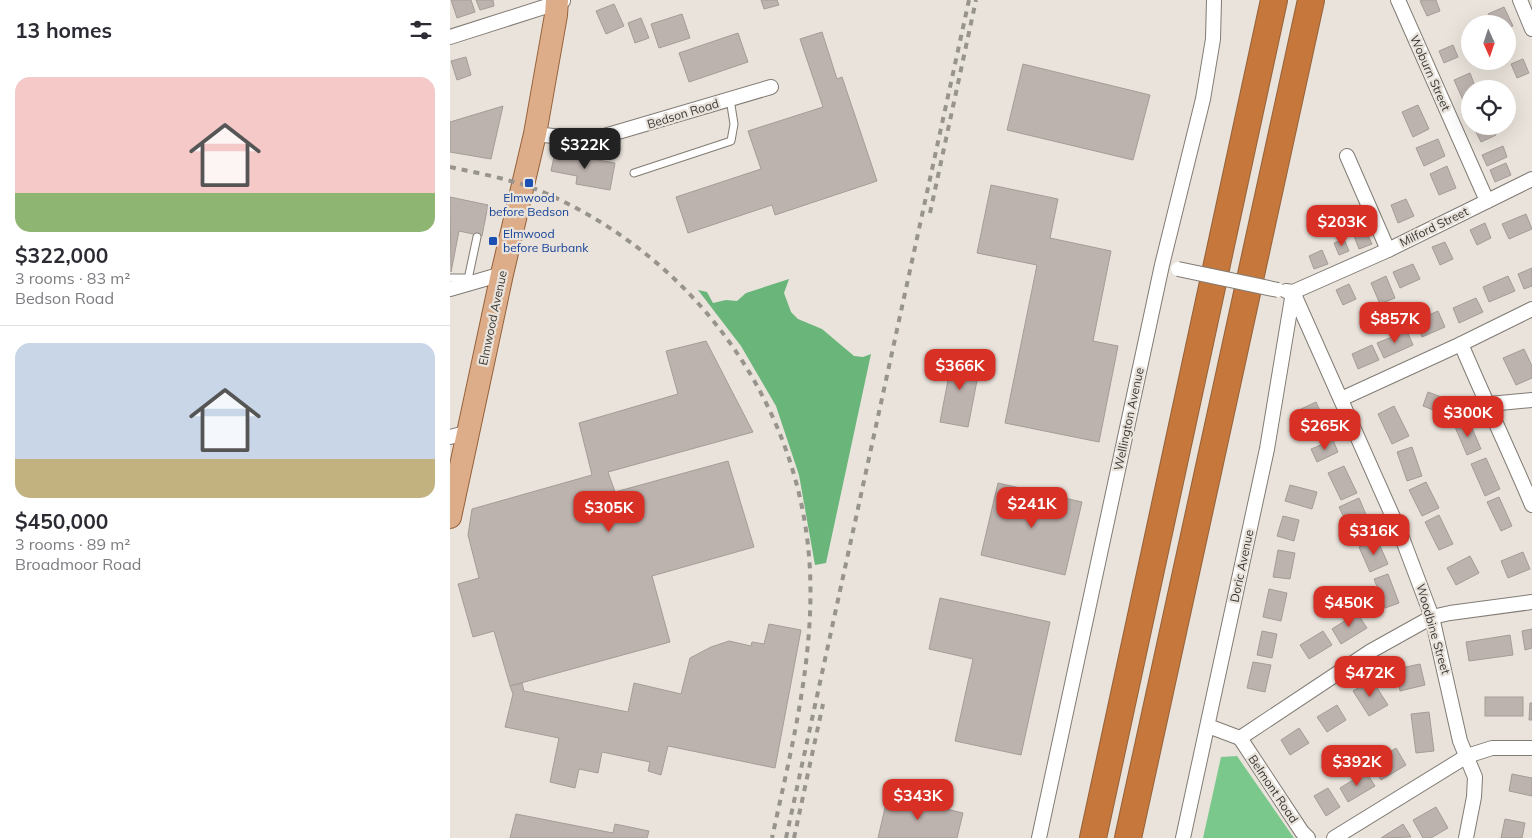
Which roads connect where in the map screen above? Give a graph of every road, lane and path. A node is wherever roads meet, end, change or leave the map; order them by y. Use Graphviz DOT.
graph roads {
  1 [pos="1214,0"];
  2 [pos="1274,0"];
  3 [pos="1311,0"];
  4 [pos="1398,0"];
  5 [pos="1520,0"];
  6 [pos="560,1"];
  7 [pos="1532,29"];
  8 [pos="450,37"];
  9 [pos="771,87"];
  10 [pos="730,100"];
  11 [pos="534,134"];
  12 [pos="1347,156"];
  13 [pos="634,172"];
  14 [pos="1532,179"];
  15 [pos="1487,201"];
  16 [pos="477,237"];
  17 [pos="1388,250"];
  18 [pos="1162,265"];
  19 [pos="502,274"];
  20 [pos="450,278"];
  21 [pos="468,281"];
  22 [pos="450,289"];
  23 [pos="1293,292"];
  24 [pos="1532,309"];
  25 [pos="1461,344"];
  26 [pos="1342,399"];
  27 [pos="1532,400"];
  28 [pos="1489,404"];
  29 [pos="459,434"];
  30 [pos="1532,504"];
  31 [pos="450,517"];
  32 [pos="1532,602"];
  33 [pos="1432,617"];
  34 [pos="1208,726"];
  35 [pos="1240,738"];
  36 [pos="1532,748"];
  37 [pos="1467,756"];
  38 [pos="1039,838"];
  39 [pos="1093,838"];
  40 [pos="1128,838"];
  41 [pos="1183,838"];
  42 [pos="1308,838"];
  43 [pos="1334,838"];
  44 [pos="1466,838"];
  1 -- 18 [label="street, Wellington Avenue"];
  2 -- 39 [label="highway"];
  3 -- 40 [label="highway"];
  4 -- 15 [label="street, Woburn Street"];
  5 -- 7 [label="street"];
  6 -- 8 [label="street"];
  6 -- 11 [label="main road, Elmwood Avenue"];
  9 -- 10 [label="street, Bedson Road"];
  10 -- 11 [label="street, Bedson Road"];
  10 -- 13 [label="lane"];
  11 -- 19 [label="main road, Elmwood Avenue"];
  12 -- 17 [label="street"];
  14 -- 15 [label="street, Milford Street"];
  15 -- 17 [label="street, Milford Street"];
  16 -- 21 [label="lane"];
  17 -- 23 [label="street, Milford Street"];
  18 -- 23 [label="street, bridge"];
  18 -- 38 [label="street, Wellington Avenue"];
  19 -- 21 [label="street"];
  19 -- 29 [label="main road, Elmwood Avenue"];
  20 -- 21 [label="lane"];
  21 -- 22 [label="street"];
  23 -- 26 [label="street, Woodbine Street"];
  23 -- 34 [label="street, Doric Avenue"];
  24 -- 25 [label="street"];
  25 -- 26 [label="street"];
  25 -- 28 [label="street"];
  26 -- 33 [label="street, Woodbine Street"];
  27 -- 28 [label="street"];
  28 -- 30 [label="street"];
  29 -- 31 [label="main road, Elmwood Avenue"];
  32 -- 33 [label="street"];
  33 -- 35 [label="street"];
  33 -- 37 [label="street, Woodbine Street"];
  34 -- 35 [label="street"];
  34 -- 41 [label="street, Doric Avenue"];
  35 -- 42 [label="street, Belmont Road"];
  36 -- 37 [label="street"];
  37 -- 43 [label="street"];
  37 -- 44 [label="street, Woodbine Street"];
}
